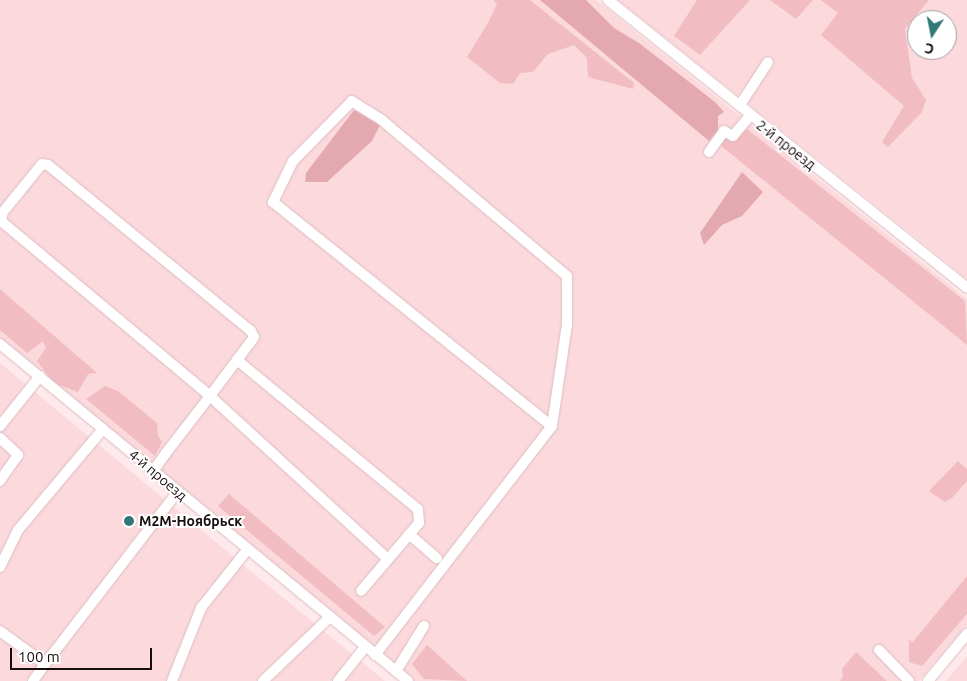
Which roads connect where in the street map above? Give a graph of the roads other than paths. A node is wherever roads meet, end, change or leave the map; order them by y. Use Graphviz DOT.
graph roads {
  1 [pos="608,0"];
  2 [pos="768,62"];
  3 [pos="740,105"];
  4 [pos="750,116"];
  5 [pos="709,152"];
  6 [pos="967,288"];
  7 [pos="0,344"];
  8 [pos="237,360"];
  9 [pos="40,376"];
  10 [pos="210,396"];
  11 [pos="0,426"];
  12 [pos="552,426"];
  13 [pos="103,429"];
  14 [pos="0,438"];
  15 [pos="153,471"];
  16 [pos="0,481"];
  17 [pos="178,492"];
  18 [pos="409,534"];
  19 [pos="248,549"];
  20 [pos="438,558"];
  21 [pos="388,559"];
  22 [pos="0,567"];
  23 [pos="361,591"];
  24 [pos="330,617"];
  25 [pos="424,626"];
  26 [pos="0,631"];
  27 [pos="967,634"];
  28 [pos="366,647"];
  29 [pos="879,650"];
  30 [pos="375,655"];
  31 [pos="45,664"];
  32 [pos="396,671"];
  33 [pos="33,681"];
  34 [pos="172,681"];
  35 [pos="263,681"];
  36 [pos="338,681"];
  37 [pos="408,681"];
  38 [pos="909,681"];
  39 [pos="928,681"];
  1 -- 3 [label="street, 2-й проезд"];
  2 -- 3 [label="street"];
  3 -- 4 [label="street, 2-й проезд"];
  4 -- 5 [label="street"];
  4 -- 6 [label="street, 2-й проезд"];
  7 -- 9 [label="street, 4-й проезд"];
  8 -- 10 [label="street"];
  8 -- 10 [label="street"];
  8 -- 18 [label="street"];
  9 -- 11 [label="street"];
  9 -- 13 [label="street, 4-й проезд"];
  10 -- 15 [label="street"];
  10 -- 21 [label="street"];
  12 -- 12 [label="street"];
  12 -- 30 [label="street"];
  13 -- 15 [label="street, 4-й проезд"];
  13 -- 22 [label="street"];
  14 -- 16 [label="street"];
  15 -- 17 [label="street, 4-й проезд"];
  17 -- 19 [label="street, 4-й проезд"];
  17 -- 31 [label="street"];
  18 -- 20 [label="street"];
  18 -- 21 [label="street"];
  19 -- 24 [label="street, 4-й проезд"];
  19 -- 34 [label="street"];
  21 -- 23 [label="street"];
  24 -- 28 [label="street, 4-й проезд"];
  24 -- 35 [label="street"];
  25 -- 32 [label="street"];
  26 -- 31 [label="street"];
  27 -- 39 [label="street"];
  28 -- 30 [label="street, 4-й проезд"];
  28 -- 36 [label="street"];
  29 -- 38 [label="street"];
  30 -- 32 [label="street, 4-й проезд"];
  31 -- 33 [label="street"];
  32 -- 37 [label="street, 4-й проезд"];
}
